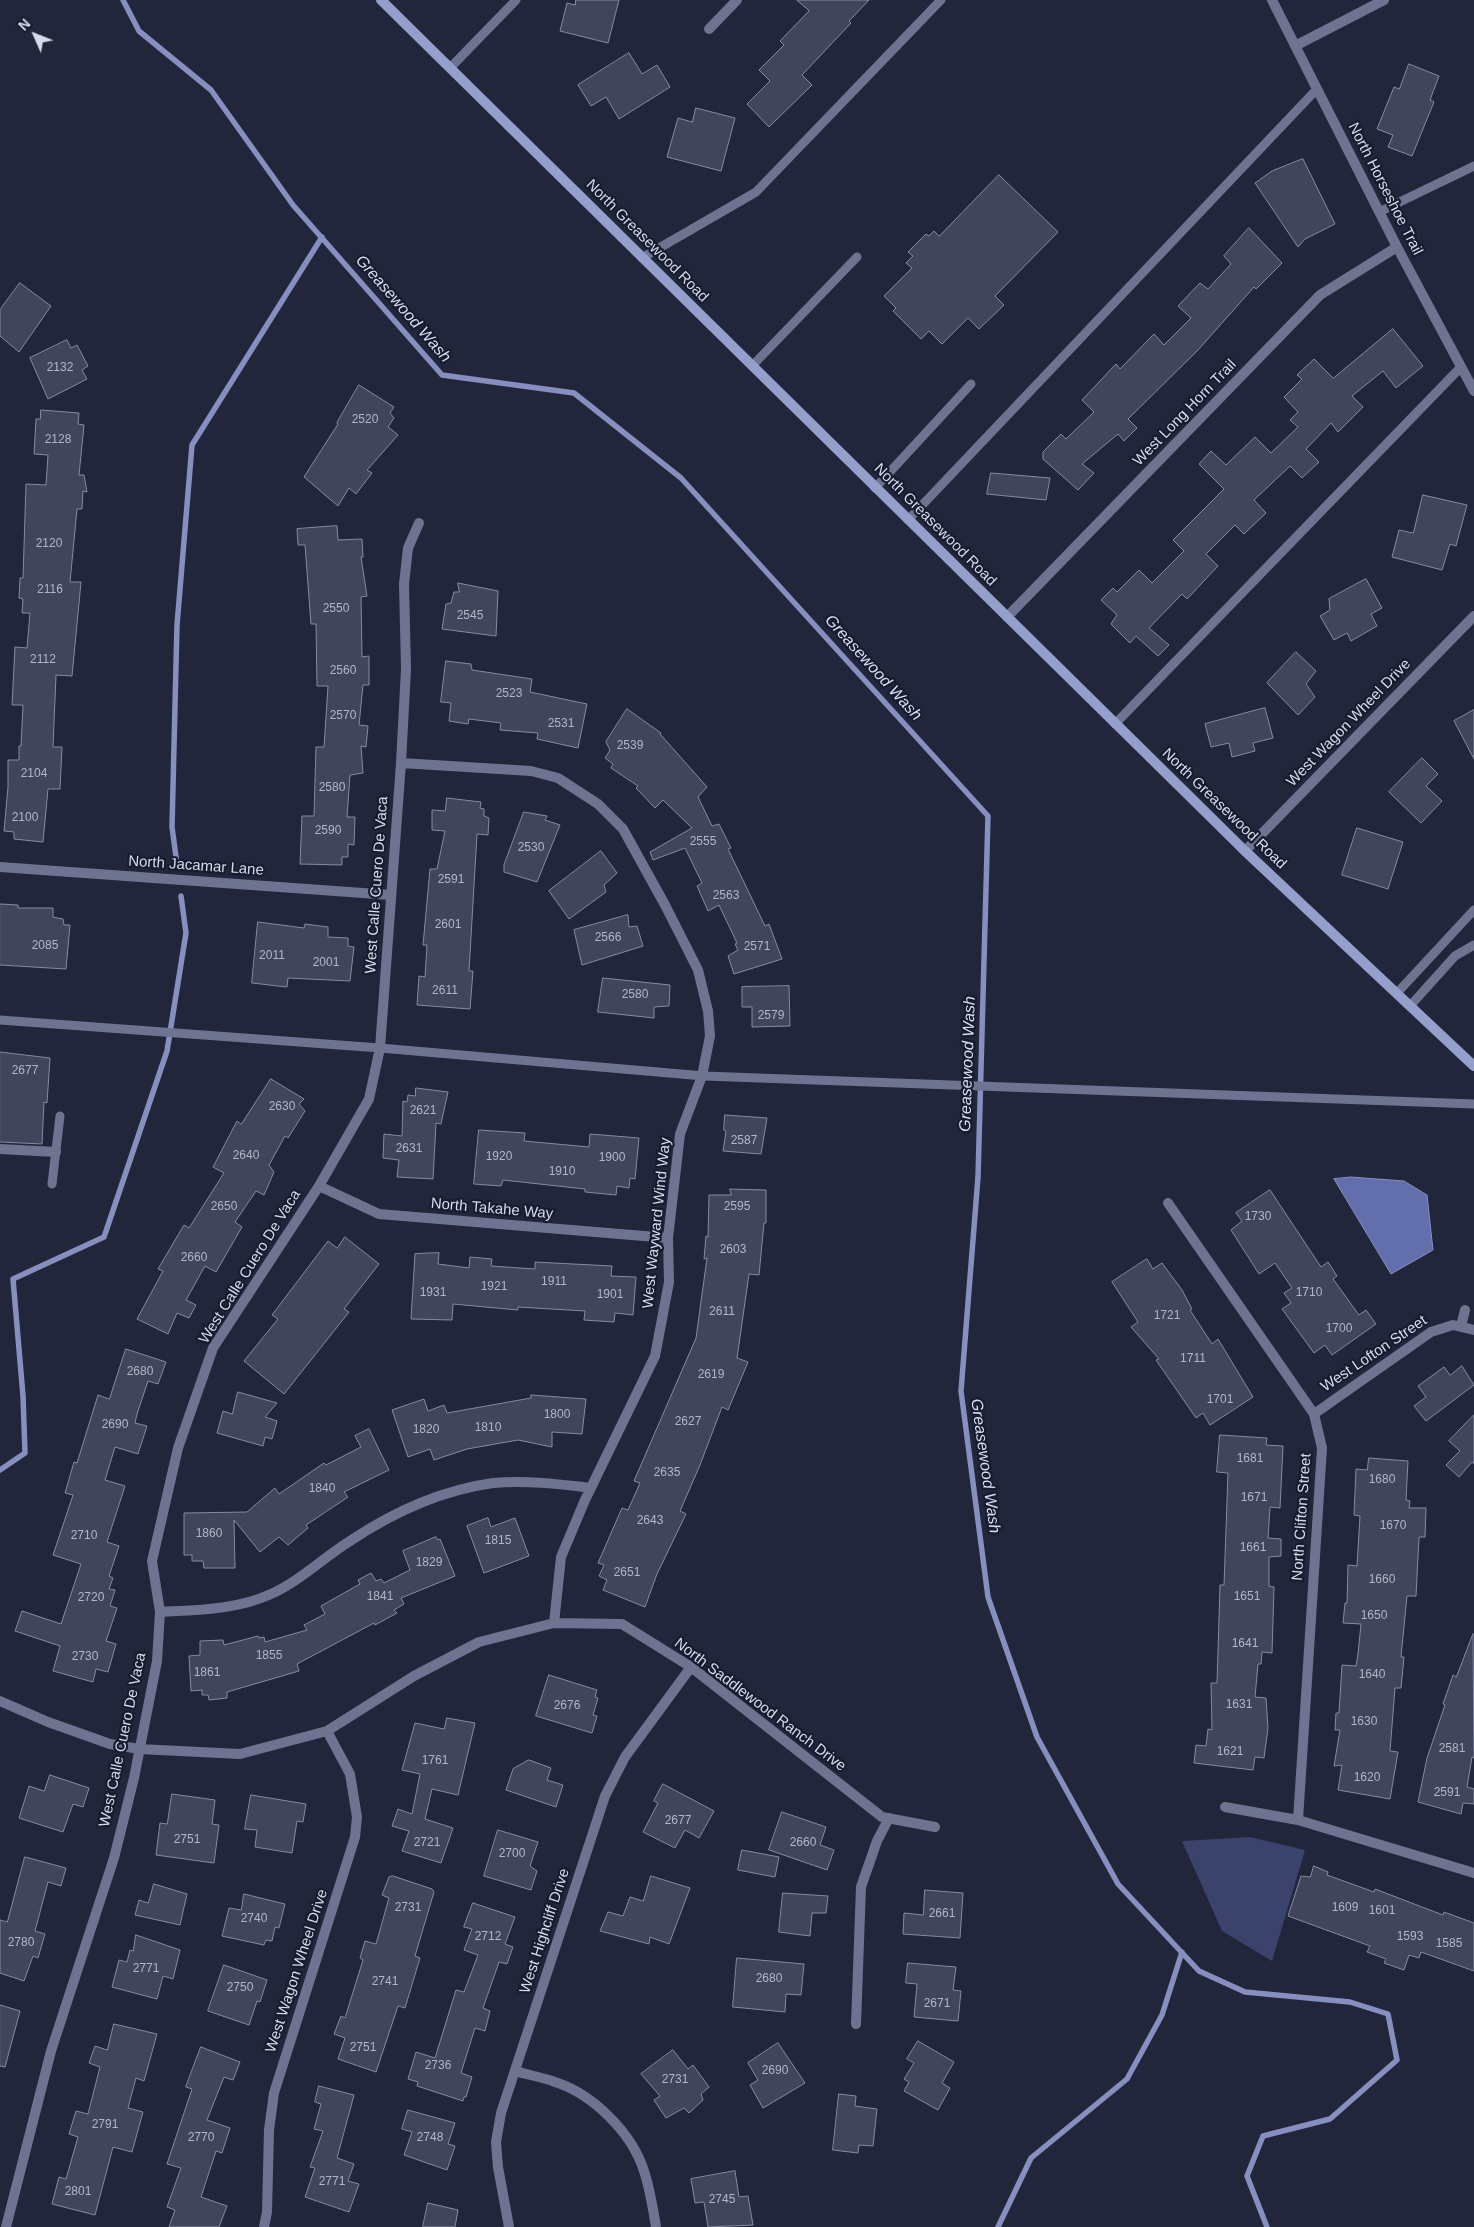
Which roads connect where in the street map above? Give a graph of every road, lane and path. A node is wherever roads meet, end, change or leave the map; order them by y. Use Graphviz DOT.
graph roads {
  1 [pos="381,0"];
  2 [pos="516,0"];
  3 [pos="737,0"];
  4 [pos="941,0"];
  5 [pos="1272,0"];
  6 [pos="1384,0"];
  7 [pos="709,29"];
  8 [pos="1295,46"];
  9 [pos="450,68"];
  10 [pos="1317,89"];
  11 [pos="1474,166"];
  12 [pos="1380,212"];
  13 [pos="1398,247"];
  14 [pos="857,256"];
  15 [pos="642,258"];
  16 [pos="752,366"];
  17 [pos="1462,367"];
  18 [pos="971,384"];
  19 [pos="1474,391"];
  20 [pos="875,488"];
  21 [pos="908,520"];
  22 [pos="419,523"];
  23 [pos="1474,616"];
  24 [pos="1007,618"];
  25 [pos="1115,724"];
  26 [pos="401,763"];
  27 [pos="1245,851"];
  28 [pos="0,868"];
  29 [pos="391,895"];
  30 [pos="1474,910"];
  31 [pos="1474,945"];
  32 [pos="1397,994"];
  33 [pos="1410,1006"];
  34 [pos="0,1020"];
  35 [pos="380,1048"];
  36 [pos="1474,1066"];
  37 [pos="702,1076"];
  38 [pos="1474,1104"];
  39 [pos="60,1116"];
  40 [pos="0,1149"];
  41 [pos="56,1152"];
  42 [pos="52,1184"];
  43 [pos="319,1186"];
  44 [pos="1168,1203"];
  45 [pos="668,1238"];
  46 [pos="1465,1310"];
  47 [pos="1457,1326"];
  48 [pos="1474,1330"];
  49 [pos="1314,1414"];
  50 [pos="591,1488"];
  51 [pos="160,1612"];
  52 [pos="554,1623"];
  53 [pos="691,1667"];
  54 [pos="0,1701"];
  55 [pos="327,1731"];
  56 [pos="139,1749"];
  57 [pos="1225,1807"];
  58 [pos="888,1818"];
  59 [pos="1298,1820"];
  60 [pos="935,1827"];
  61 [pos="1474,1873"];
  62 [pos="856,2024"];
  63 [pos="514,2072"];
  64 [pos="6,2227"];
  65 [pos="264,2227"];
  66 [pos="509,2227"];
  67 [pos="656,2227"];
  1 -- 9 [label="street, North Greasewood Road"];
  2 -- 9 [label="lane"];
  3 -- 7 [label="street"];
  4 -- 15 [label="lane"];
  5 -- 8 [label="street, North Horseshoe Trail"];
  6 -- 8 [label="street"];
  8 -- 10 [label="street, North Horseshoe Trail"];
  9 -- 15 [label="street, North Greasewood Road"];
  10 -- 12 [label="street, North Horseshoe Trail"];
  10 -- 21 [label="lane"];
  11 -- 12 [label="lane"];
  12 -- 13 [label="street, North Horseshoe Trail"];
  13 -- 17 [label="street, North Horseshoe Trail"];
  13 -- 24 [label="street, West Long Horn Trail"];
  14 -- 16 [label="lane"];
  15 -- 16 [label="street, North Greasewood Road"];
  16 -- 20 [label="street, North Greasewood Road"];
  17 -- 19 [label="street, North Horseshoe Trail"];
  17 -- 25 [label="lane"];
  18 -- 20 [label="lane"];
  20 -- 21 [label="street, North Greasewood Road"];
  21 -- 24 [label="street, North Greasewood Road"];
  22 -- 26 [label="street, West Calle Cuero De Vaca"];
  23 -- 27 [label="street, West Wagon Wheel Drive"];
  24 -- 25 [label="street, North Greasewood Road"];
  25 -- 27 [label="street, North Greasewood Road"];
  26 -- 29 [label="street, West Calle Cuero De Vaca"];
  26 -- 37 [label="street, West Wayward Wind Way"];
  27 -- 32 [label="street, North Greasewood Road"];
  28 -- 29 [label="street, North Jacamar Lane"];
  29 -- 35 [label="street, West Calle Cuero De Vaca"];
  30 -- 32 [label="lane"];
  31 -- 33 [label="lane"];
  32 -- 33 [label="street, North Greasewood Road"];
  33 -- 36 [label="street, North Greasewood Road"];
  34 -- 35 [label="lane"];
  35 -- 37 [label="lane"];
  35 -- 43 [label="street, West Calle Cuero De Vaca"];
  37 -- 38 [label="lane"];
  37 -- 45 [label="street, West Wayward Wind Way"];
  39 -- 41 [label="lane"];
  40 -- 41 [label="street"];
  41 -- 42 [label="lane"];
  43 -- 45 [label="street, North Takahe Way"];
  43 -- 51 [label="street, West Calle Cuero De Vaca"];
  44 -- 49 [label="street, North Clifton Street"];
  45 -- 50 [label="street, West Wayward Wind Way"];
  46 -- 47 [label="street"];
  47 -- 48 [label="street"];
  47 -- 49 [label="street, West Lofton Street"];
  49 -- 59 [label="street, North Clifton Street"];
  50 -- 51 [label="street"];
  50 -- 52 [label="street, West Wayward Wind Way"];
  51 -- 56 [label="street, West Calle Cuero De Vaca"];
  52 -- 53 [label="street, North Saddlewood Ranch Drive"];
  52 -- 55 [label="street, North Saddlewood Ranch Drive"];
  53 -- 58 [label="street, North Saddlewood Ranch Drive"];
  53 -- 63 [label="street, West Highcliff Drive"];
  54 -- 56 [label="street, North Saddlewood Ranch Drive"];
  55 -- 56 [label="street, North Saddlewood Ranch Drive"];
  55 -- 65 [label="street, West Wagon Wheel Drive"];
  56 -- 64 [label="street, West Calle Cuero De Vaca"];
  57 -- 59 [label="street"];
  58 -- 60 [label="street, North Saddlewood Ranch Drive"];
  58 -- 62 [label="street"];
  59 -- 61 [label="street"];
  63 -- 66 [label="street, West Highcliff Drive"];
  63 -- 67 [label="street"];
}
